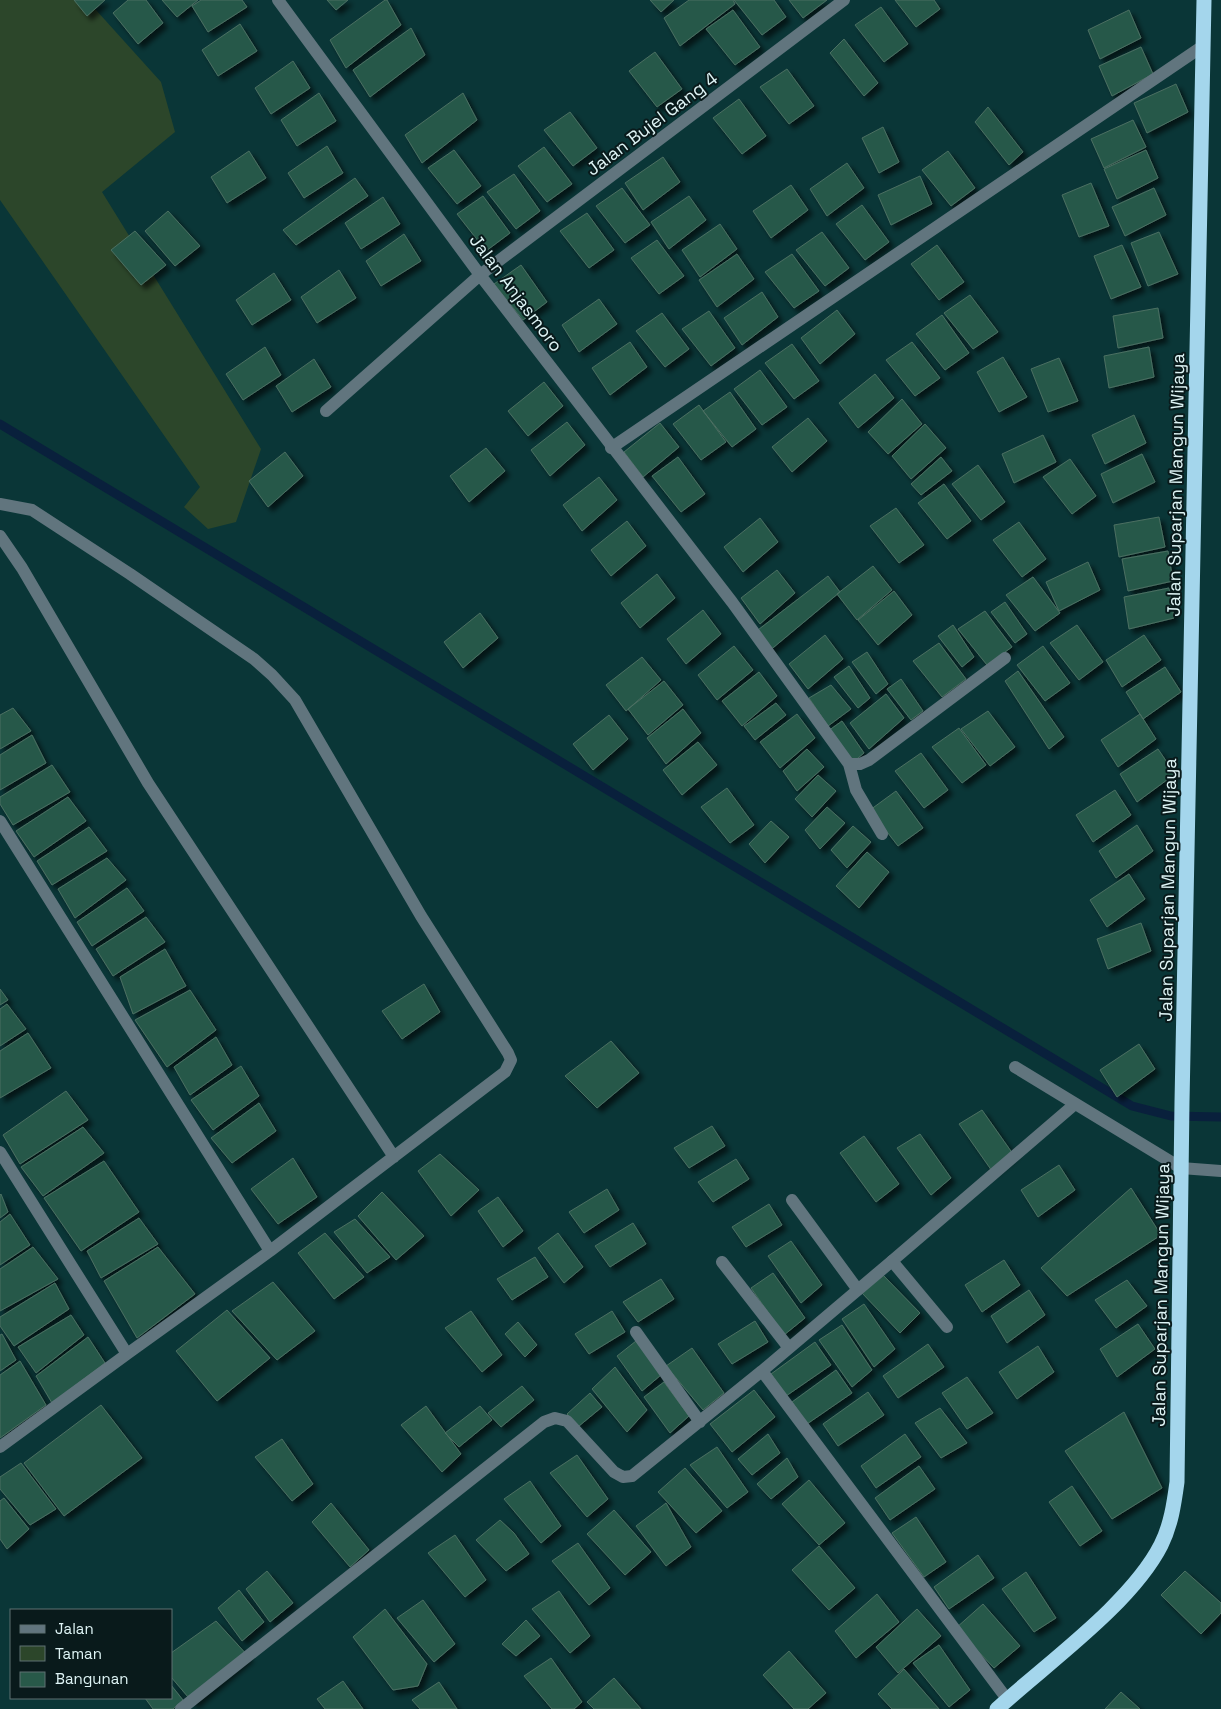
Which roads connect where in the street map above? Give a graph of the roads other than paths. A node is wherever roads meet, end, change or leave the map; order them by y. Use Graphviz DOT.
graph roads {
  1 [pos="278,0"];
  2 [pos="844,0"];
  3 [pos="1204,0"];
  4 [pos="1203,46"];
  5 [pos="480,275"];
  6 [pos="326,411"];
  7 [pos="612,448"];
  8 [pos="0,504"];
  9 [pos="0,536"];
  10 [pos="1005,658"];
  11 [pos="849,764"];
  12 [pos="0,821"];
  13 [pos="882,834"];
  14 [pos="1015,1067"];
  15 [pos="1074,1104"];
  16 [pos="0,1152"];
  17 [pos="394,1156"];
  18 [pos="1181,1168"];
  19 [pos="1221,1171"];
  20 [pos="792,1200"];
  21 [pos="270,1251"];
  22 [pos="892,1261"];
  23 [pos="722,1262"];
  24 [pos="858,1290"];
  25 [pos="947,1327"];
  26 [pos="636,1332"];
  27 [pos="789,1348"];
  28 [pos="127,1354"];
  29 [pos="762,1371"];
  30 [pos="700,1422"];
  31 [pos="0,1447"];
  32 [pos="1002,1704"];
  33 [pos="181,1709"];
  1 -- 5 [label="street, Jalan Anjasmoro"];
  2 -- 5 [label="street, Jalan Bujel Gang 4"];
  3 -- 4 [label="highway, Jalan Suparjan Mangun Wijaya"];
  4 -- 7 [label="street"];
  4 -- 18 [label="highway, Jalan Suparjan Mangun Wijaya"];
  5 -- 6 [label="street, Jalan Bujel Gang 4"];
  5 -- 7 [label="street, Jalan Anjasmoro"];
  7 -- 11 [label="street, Jalan Anjasmoro"];
  8 -- 17 [label="street"];
  9 -- 17 [label="street"];
  10 -- 11 [label="street"];
  11 -- 13 [label="street"];
  12 -- 21 [label="street"];
  14 -- 15 [label="street"];
  15 -- 18 [label="street"];
  15 -- 22 [label="street"];
  16 -- 28 [label="street"];
  17 -- 21 [label="street"];
  18 -- 19 [label="street"];
  18 -- 32 [label="highway, Jalan Suparjan Mangun Wijaya"];
  20 -- 24 [label="street"];
  21 -- 28 [label="street"];
  22 -- 24 [label="street"];
  22 -- 25 [label="street"];
  23 -- 27 [label="street"];
  24 -- 27 [label="street"];
  26 -- 30 [label="street"];
  27 -- 29 [label="street"];
  28 -- 31 [label="street"];
  29 -- 30 [label="street"];
  29 -- 32 [label="street"];
  30 -- 33 [label="street"];
}
